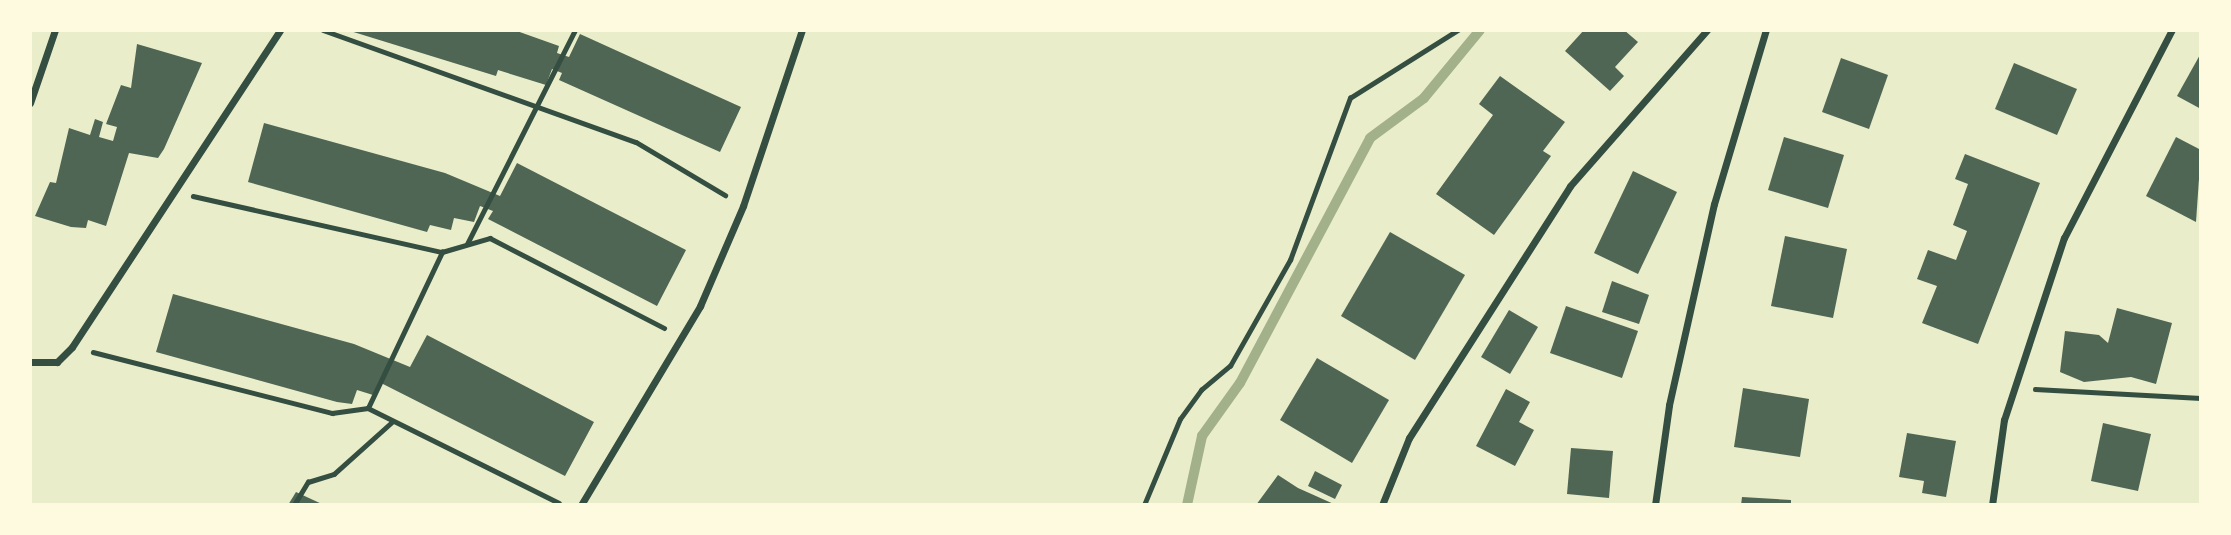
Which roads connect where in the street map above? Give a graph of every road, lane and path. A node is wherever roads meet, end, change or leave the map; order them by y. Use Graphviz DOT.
graph roads {
  1 [pos="55,30"];
  2 [pos="279,30"];
  3 [pos="323,30"];
  4 [pos="575,30"];
  5 [pos="802,30"];
  6 [pos="1458,30"];
  7 [pos="1707,30"];
  8 [pos="1766,30"];
  9 [pos="2172,30"];
  10 [pos="33,88"];
  11 [pos="30,103"];
  12 [pos="541,104"];
  13 [pos="180,189"];
  14 [pos="724,195"];
  15 [pos="467,244"];
  16 [pos="442,253"];
  17 [pos="664,328"];
  18 [pos="72,347"];
  19 [pos="30,362"];
  20 [pos="2015,388"];
  21 [pos="2201,398"];
  22 [pos="368,408"];
  23 [pos="392,422"];
  24 [pos="559,503"];
  25 [pos="294,505"];
  26 [pos="581,505"];
  27 [pos="1144,505"];
  28 [pos="1382,505"];
  29 [pos="1656,505"];
  30 [pos="1992,505"];
  1 -- 10 [label="street"];
  2 -- 13 [label="street"];
  3 -- 12 [label="path"];
  4 -- 12 [label="path"];
  5 -- 26 [label="street"];
  6 -- 27 [label="path"];
  7 -- 28 [label="street"];
  8 -- 29 [label="street"];
  9 -- 20 [label="street"];
  10 -- 11 [label="street"];
  12 -- 14 [label="path"];
  12 -- 15 [label="path"];
  13 -- 16 [label="path"];
  13 -- 18 [label="street"];
  15 -- 16 [label="path"];
  15 -- 17 [label="path"];
  16 -- 22 [label="path"];
  18 -- 19 [label="street"];
  18 -- 22 [label="path"];
  20 -- 21 [label="path"];
  20 -- 30 [label="street"];
  22 -- 23 [label="path"];
  23 -- 24 [label="path"];
  23 -- 25 [label="path"];
}
